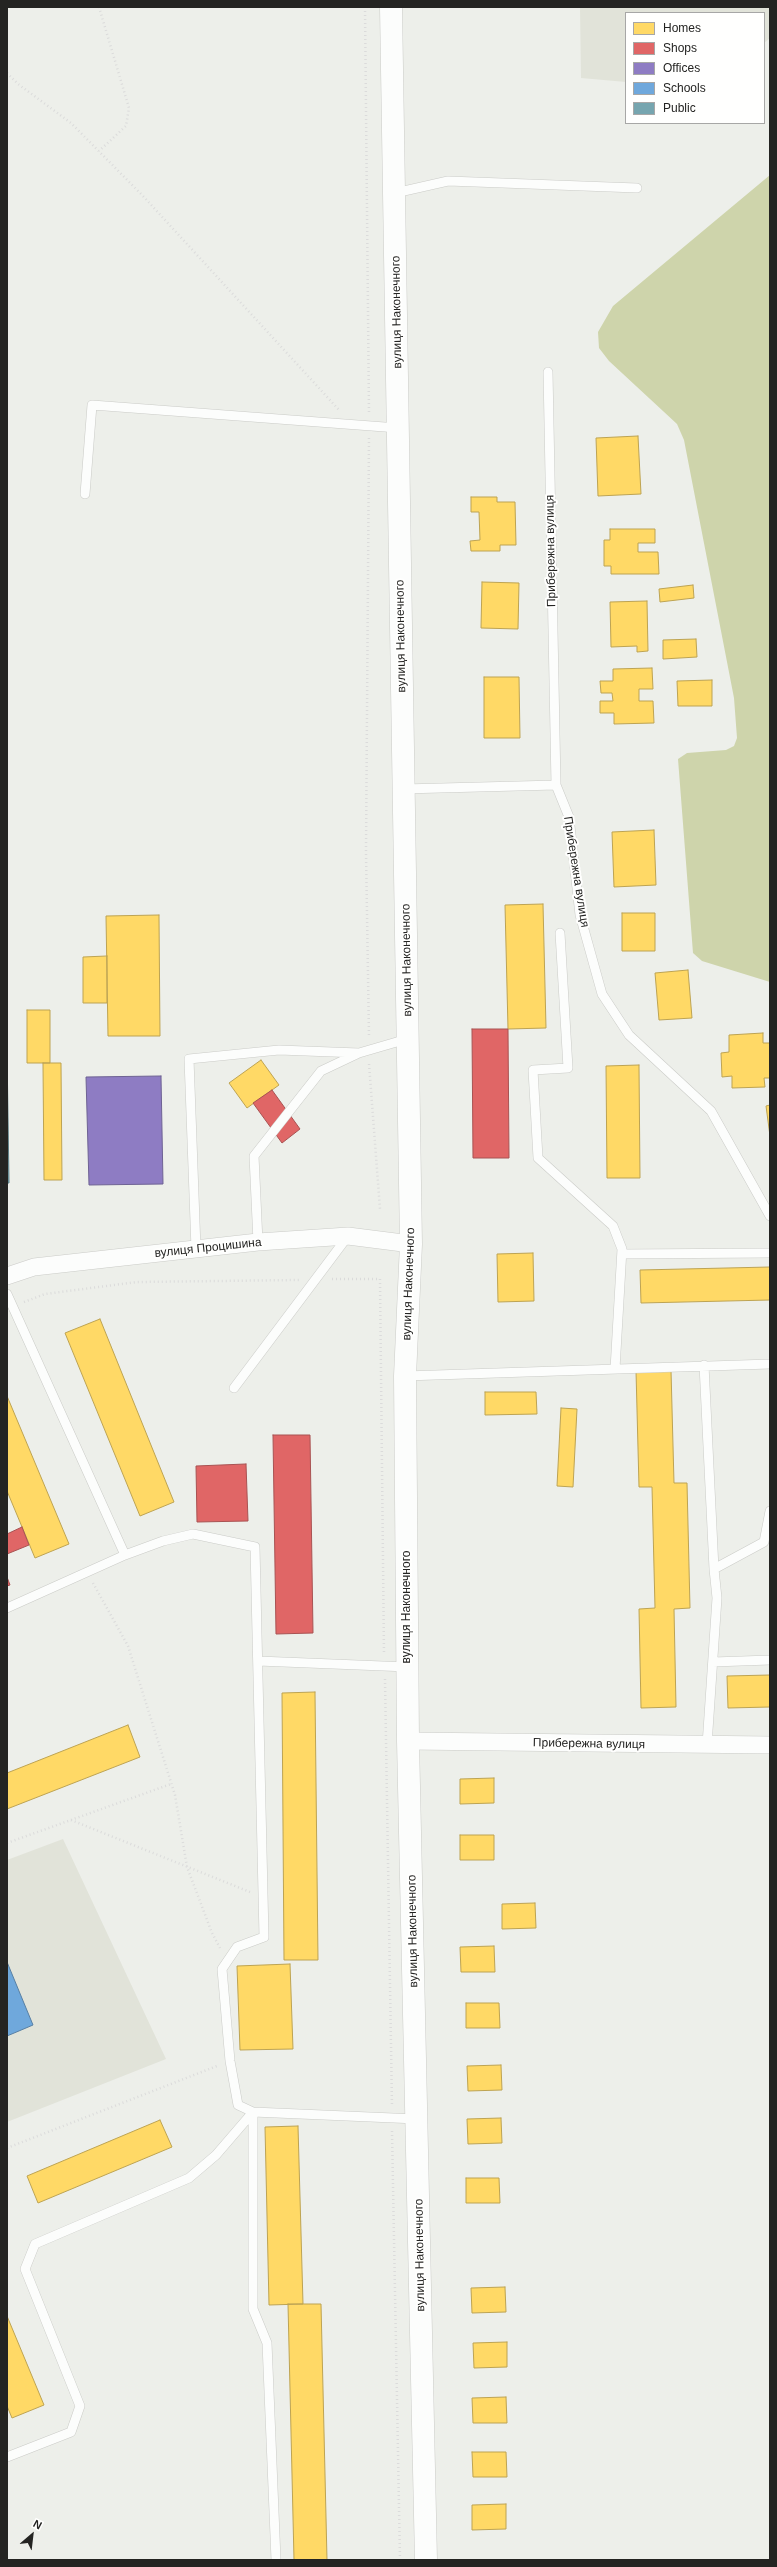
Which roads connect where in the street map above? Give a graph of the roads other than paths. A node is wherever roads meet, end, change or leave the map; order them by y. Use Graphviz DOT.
graph roads {
  1 [pos="391,7"];
  2 [pos="637,188"];
  3 [pos="395,193"];
  4 [pos="548,372"];
  5 [pos="398,428"];
  6 [pos="86,494"];
  7 [pos="556,785"];
  8 [pos="403,789"];
  9 [pos="560,933"];
  10 [pos="409,1039"];
  11 [pos="359,1053"];
  12 [pos="770,1216"];
  13 [pos="348,1236"];
  14 [pos="258,1242"];
  15 [pos="411,1244"];
  16 [pos="196,1249"];
  17 [pos="770,1253"];
  18 [pos="622,1254"];
  19 [pos="7,1276"];
  20 [pos="7,1294"];
  21 [pos="770,1364"];
  22 [pos="704,1365"];
  23 [pos="615,1369"];
  24 [pos="405,1376"];
  25 [pos="234,1388"];
  26 [pos="770,1511"];
  27 [pos="125,1555"];
  28 [pos="714,1569"];
  29 [pos="7,1608"];
  30 [pos="770,1660"];
  31 [pos="258,1661"];
  32 [pos="712,1662"];
  33 [pos="408,1667"];
  34 [pos="408,1741"];
  35 [pos="706,1745"];
  36 [pos="770,1745"];
  37 [pos="253,2112"];
  38 [pos="417,2118"];
  39 [pos="7,2456"];
  40 [pos="276,2560"];
  41 [pos="426,2560"];
  1 -- 3 [label="street, вулиця Наконечного"];
  2 -- 3 [label="lane"];
  3 -- 5 [label="street, вулиця Наконечного"];
  4 -- 7 [label="lane, Прибережна вулиця"];
  5 -- 6 [label="lane"];
  5 -- 8 [label="street, вулиця Наконечного"];
  7 -- 8 [label="lane"];
  7 -- 12 [label="lane, Прибережна вулиця"];
  8 -- 10 [label="street, вулиця Наконечного"];
  9 -- 18 [label="lane"];
  10 -- 11 [label="lane"];
  10 -- 15 [label="street, вулиця Наконечного"];
  11 -- 14 [label="lane"];
  11 -- 16 [label="lane"];
  13 -- 14 [label="street, вулиця Процишина"];
  13 -- 15 [label="street, вулиця Процишина"];
  13 -- 25 [label="lane"];
  14 -- 16 [label="street, вулиця Процишина"];
  15 -- 24 [label="street, вулиця Наконечного"];
  16 -- 19 [label="street, вулиця Процишина"];
  17 -- 18 [label="lane"];
  18 -- 23 [label="lane"];
  20 -- 27 [label="lane"];
  21 -- 22 [label="lane"];
  22 -- 23 [label="lane"];
  22 -- 28 [label="lane"];
  23 -- 24 [label="lane"];
  24 -- 33 [label="street, вулиця Наконечного"];
  26 -- 28 [label="lane"];
  27 -- 29 [label="lane"];
  27 -- 31 [label="lane"];
  28 -- 32 [label="lane"];
  30 -- 32 [label="lane"];
  31 -- 33 [label="lane"];
  31 -- 37 [label="lane"];
  32 -- 35 [label="lane"];
  33 -- 34 [label="street, вулиця Наконечного"];
  34 -- 35 [label="street, Прибережна вулиця"];
  34 -- 38 [label="street, вулиця Наконечного"];
  35 -- 36 [label="street, Прибережна вулиця"];
  37 -- 38 [label="lane"];
  37 -- 39 [label="lane"];
  37 -- 40 [label="lane"];
  38 -- 41 [label="street, вулиця Наконечного"];
}
